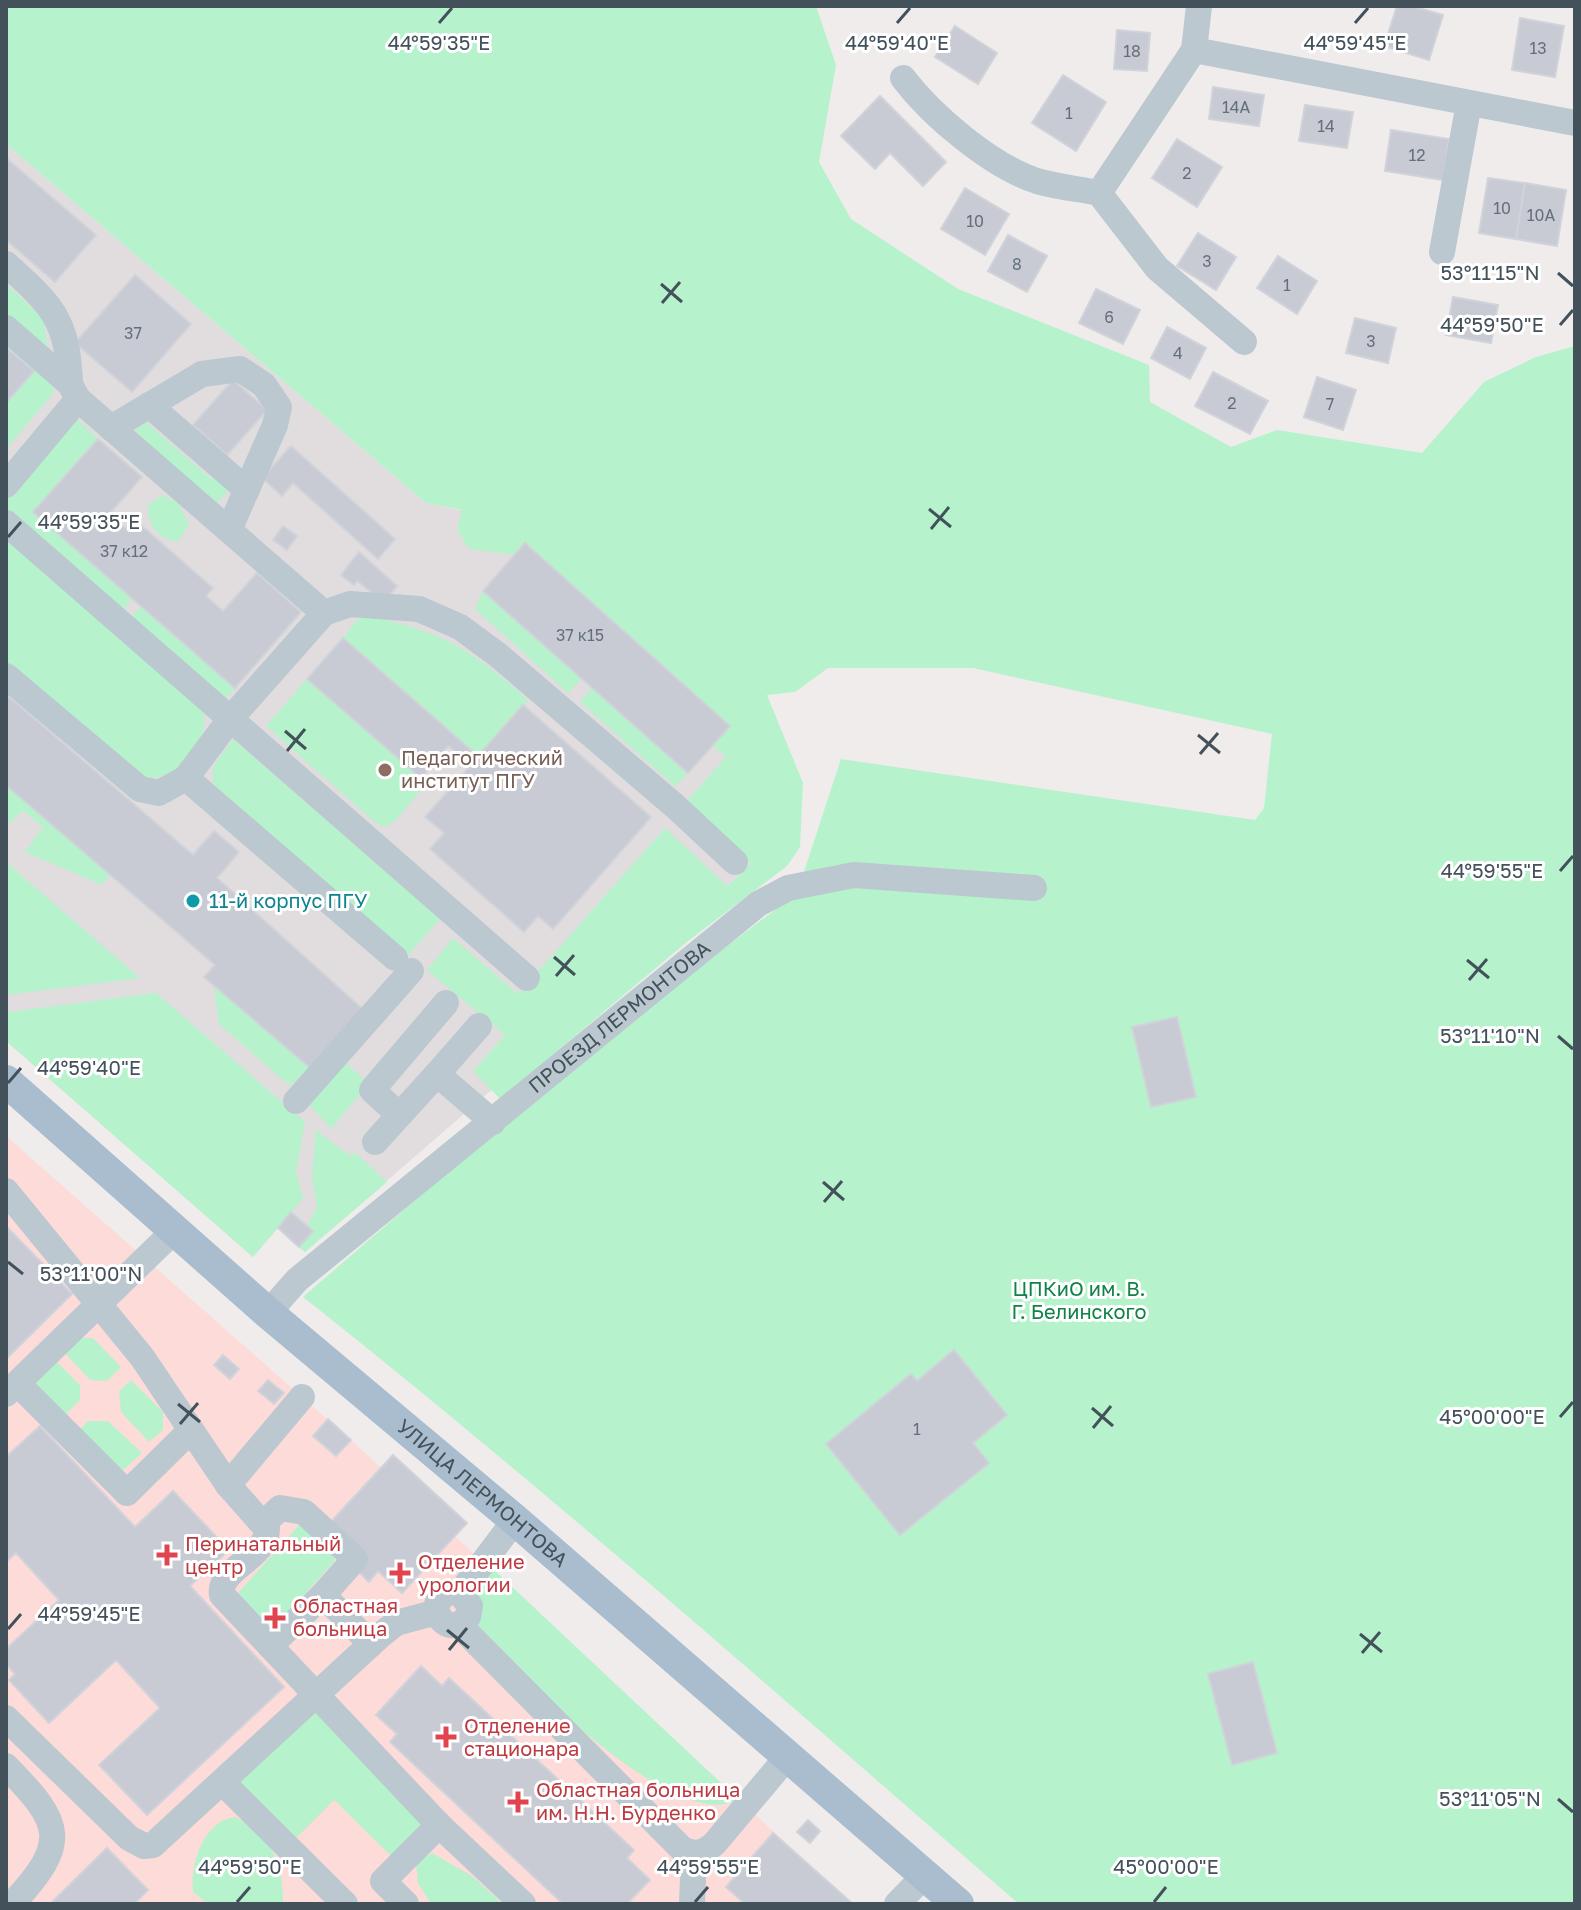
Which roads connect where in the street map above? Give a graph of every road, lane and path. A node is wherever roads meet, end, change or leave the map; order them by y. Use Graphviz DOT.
graph roads {
  1 [pos="1199,6"];
  2 [pos="1194,50"];
  3 [pos="903,78"];
  4 [pos="1469,103"];
  5 [pos="1575,123"];
  6 [pos="1099,193"];
  7 [pos="1442,252"];
  8 [pos="6,264"];
  9 [pos="6,328"];
  10 [pos="1244,342"];
  11 [pos="74,392"];
  12 [pos="149,405"];
  13 [pos="111,428"];
  14 [pos="6,485"];
  15 [pos="247,490"];
  16 [pos="6,523"];
  17 [pos="229,530"];
  18 [pos="324,613"];
  19 [pos="6,676"];
  20 [pos="231,718"];
  21 [pos="186,778"];
  22 [pos="735,862"];
  23 [pos="1034,888"];
  24 [pos="527,978"];
  25 [pos="446,1003"];
  26 [pos="479,1026"];
  27 [pos="437,1074"];
  28 [pos="6,1081"];
  29 [pos="296,1101"];
  30 [pos="399,1115"];
  31 [pos="493,1122"];
  32 [pos="375,1142"];
  33 [pos="6,1191"];
  34 [pos="175,1230"];
  35 [pos="101,1305"];
  36 [pos="268,1313"];
  37 [pos="317,1380"];
  38 [pos="9,1391"];
  39 [pos="191,1430"];
  40 [pos="228,1485"];
  41 [pos="515,1520"];
  42 [pos="264,1523"];
  43 [pos="323,1595"];
  44 [pos="448,1618"];
  45 [pos="371,1644"];
  46 [pos="270,1646"];
  47 [pos="316,1694"];
  48 [pos="6,1718"];
  49 [pos="788,1756"];
  50 [pos="6,1766"];
  51 [pos="224,1784"];
  52 [pos="439,1825"];
  53 [pos="694,1854"];
  54 [pos="925,1875"];
  55 [pos="12,1904"];
  56 [pos="345,1904"];
  57 [pos="406,1904"];
  58 [pos="523,1904"];
  59 [pos="692,1904"];
  60 [pos="897,1904"];
  61 [pos="958,1904"];
  1 -- 2 [label="street"];
  2 -- 4 [label="street"];
  2 -- 6 [label="street"];
  3 -- 6 [label="street"];
  4 -- 5 [label="street"];
  4 -- 7 [label="street"];
  6 -- 10 [label="street"];
  8 -- 11 [label="street"];
  9 -- 11 [label="street"];
  11 -- 13 [label="street"];
  11 -- 14 [label="street"];
  12 -- 13 [label="street"];
  12 -- 15 [label="street"];
  12 -- 15 [label="street"];
  13 -- 17 [label="street"];
  15 -- 17 [label="street"];
  16 -- 20 [label="street"];
  17 -- 18 [label="street"];
  18 -- 20 [label="street"];
  18 -- 22 [label="street"];
  19 -- 21 [label="street"];
  20 -- 21 [label="street"];
  20 -- 24 [label="street"];
  21 -- 29 [label="street"];
  23 -- 31 [label="street, ПРОЕЗД ЛЕРМОНТОВА"];
  25 -- 30 [label="street"];
  26 -- 27 [label="street"];
  27 -- 30 [label="street"];
  27 -- 31 [label="street"];
  28 -- 34 [label="main road, УЛИЦА ЛЕРМОНТОВА"];
  30 -- 32 [label="street"];
  31 -- 36 [label="street, ПРОЕЗД ЛЕРМОНТОВА"];
  33 -- 35 [label="street"];
  34 -- 35 [label="street"];
  34 -- 36 [label="main road, УЛИЦА ЛЕРМОНТОВА"];
  35 -- 38 [label="street"];
  35 -- 39 [label="street"];
  36 -- 37 [label="main road, УЛИЦА ЛЕРМОНТОВА"];
  37 -- 40 [label="street"];
  37 -- 41 [label="main road, УЛИЦА ЛЕРМОНТОВА"];
  38 -- 39 [label="street"];
  39 -- 40 [label="street"];
  40 -- 42 [label="street"];
  41 -- 44 [label="street"];
  41 -- 49 [label="main road, УЛИЦА ЛЕРМОНТОВА"];
  42 -- 43 [label="street"];
  42 -- 46 [label="street"];
  43 -- 45 [label="street"];
  43 -- 46 [label="street"];
  44 -- 45 [label="street"];
  44 -- 53 [label="street"];
  45 -- 47 [label="street"];
  46 -- 47 [label="street"];
  47 -- 51 [label="street"];
  47 -- 52 [label="street"];
  48 -- 51 [label="street"];
  49 -- 53 [label="street"];
  49 -- 54 [label="main road, УЛИЦА ЛЕРМОНТОВА"];
  50 -- 55 [label="street"];
  51 -- 56 [label="street"];
  52 -- 57 [label="street"];
  52 -- 58 [label="street"];
  53 -- 59 [label="street"];
  54 -- 60 [label="street"];
  54 -- 61 [label="main road, УЛИЦА ЛЕРМОНТОВА"];
}
